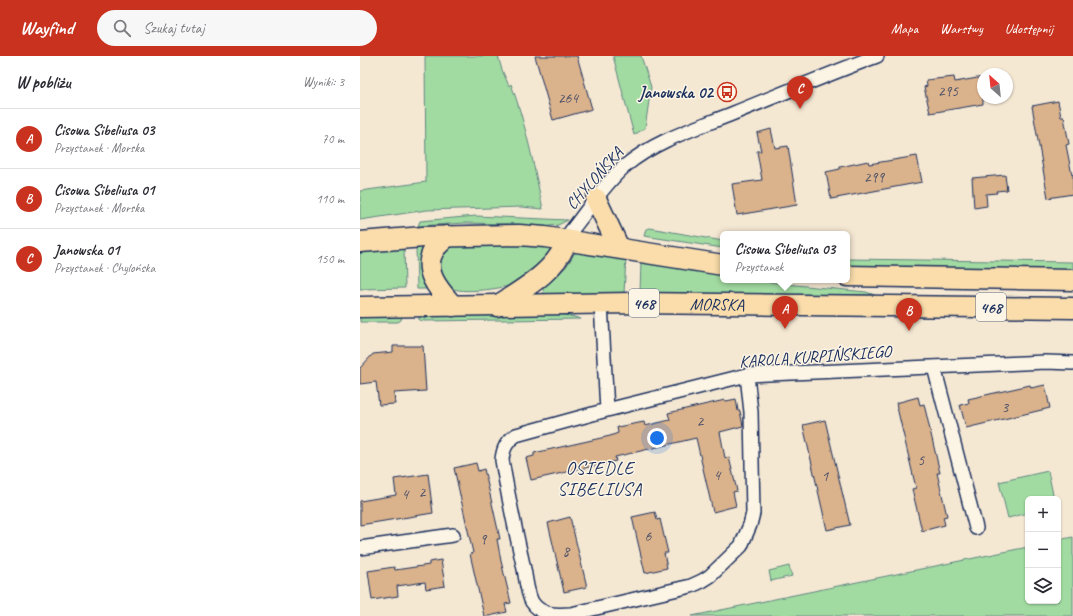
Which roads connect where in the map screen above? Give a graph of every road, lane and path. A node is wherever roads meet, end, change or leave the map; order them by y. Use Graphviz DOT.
graph roads {
  1 [pos="877,56"];
  2 [pos="596,199"];
  3 [pos="447,236"];
  4 [pos="567,240"];
  5 [pos="360,242"];
  6 [pos="620,248"];
  7 [pos="720,265"];
  8 [pos="850,276"];
  9 [pos="1073,280"];
  10 [pos="601,304"];
  11 [pos="453,306"];
  12 [pos="497,306"];
  13 [pos="360,308"];
  14 [pos="1073,308"];
  15 [pos="1073,363"];
  16 [pos="934,367"];
  17 [pos="747,375"];
  18 [pos="607,410"];
  19 [pos="976,528"];
  20 [pos="454,535"];
  21 [pos="360,548"];
  1 -- 2 [label="street, CHYLOŃSKA"];
  2 -- 4 [label="street, CHYLOŃSKA"];
  2 -- 6 [label="main road"];
  3 -- 4 [label="main road"];
  3 -- 5 [label="main road"];
  3 -- 11 [label="main road"];
  4 -- 6 [label="main road"];
  4 -- 12 [label="main road"];
  6 -- 7 [label="main road"];
  8 -- 9 [label="main road, 468"];
  10 -- 12 [label="main road, MORSKA / 468"];
  10 -- 14 [label="main road, MORSKA / 468"];
  10 -- 18 [label="street"];
  11 -- 12 [label="main road, MORSKA / 468"];
  11 -- 13 [label="main road, MORSKA / 468"];
  15 -- 16 [label="street, KAROLA KURPIŃSKIEGO"];
  16 -- 17 [label="street, KAROLA KURPIŃSKIEGO"];
  16 -- 19 [label="street"];
  17 -- 18 [label="street, KAROLA KURPIŃSKIEGO"];
  17 -- 18 [label="street, KAROLA KURPIŃSKIEGO"];
  20 -- 21 [label="street"];
}
